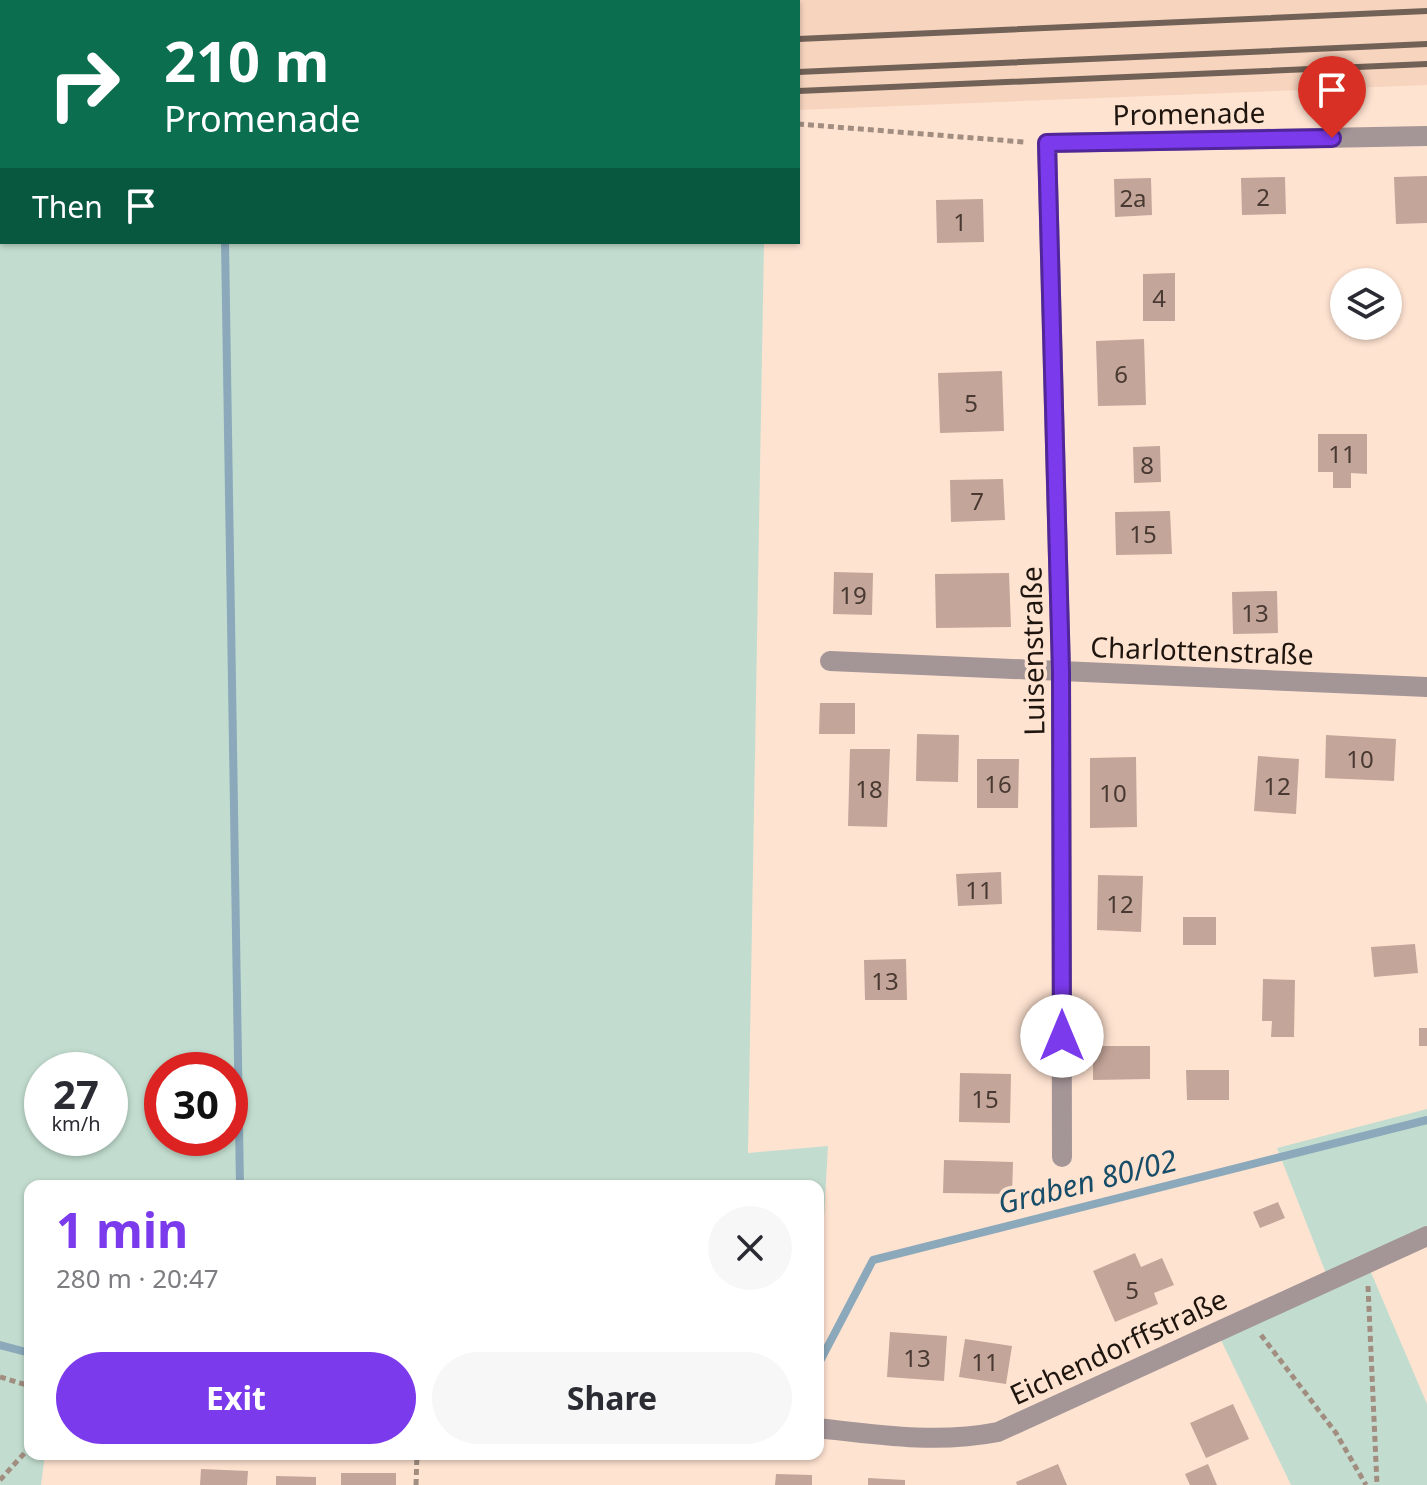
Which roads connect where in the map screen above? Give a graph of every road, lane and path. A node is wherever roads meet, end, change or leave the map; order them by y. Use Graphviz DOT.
graph roads {
  1 [pos="800,124"];
  2 [pos="1427,136"];
  3 [pos="1047,143"];
  4 [pos="830,661"];
  5 [pos="1061,672"];
  6 [pos="1427,687"];
  7 [pos="1062,1157"];
  8 [pos="1427,1236"];
  9 [pos="1367,1263"];
  10 [pos="1248,1318"];
  11 [pos="0,1377"];
  12 [pos="24,1384"];
  13 [pos="824,1429"];
  14 [pos="24,1454"];
  15 [pos="417,1460"];
  16 [pos="0,1480"];
  17 [pos="416,1485"];
  18 [pos="1366,1485"];
  19 [pos="1377,1485"];
  1 -- 3 [label="path"];
  2 -- 3 [label="street, Promenade"];
  3 -- 5 [label="street, Luisenstraße"];
  4 -- 5 [label="street, Charlottenstraße"];
  5 -- 6 [label="street, Charlottenstraße"];
  5 -- 7 [label="street, Luisenstraße"];
  8 -- 9 [label="street, Eichendorffstraße"];
  9 -- 10 [label="street, Eichendorffstraße"];
  9 -- 19 [label="path"];
  10 -- 13 [label="street, Eichendorffstraße"];
  10 -- 18 [label="path"];
  11 -- 12 [label="path"];
  14 -- 16 [label="path"];
  15 -- 17 [label="path"];
}
